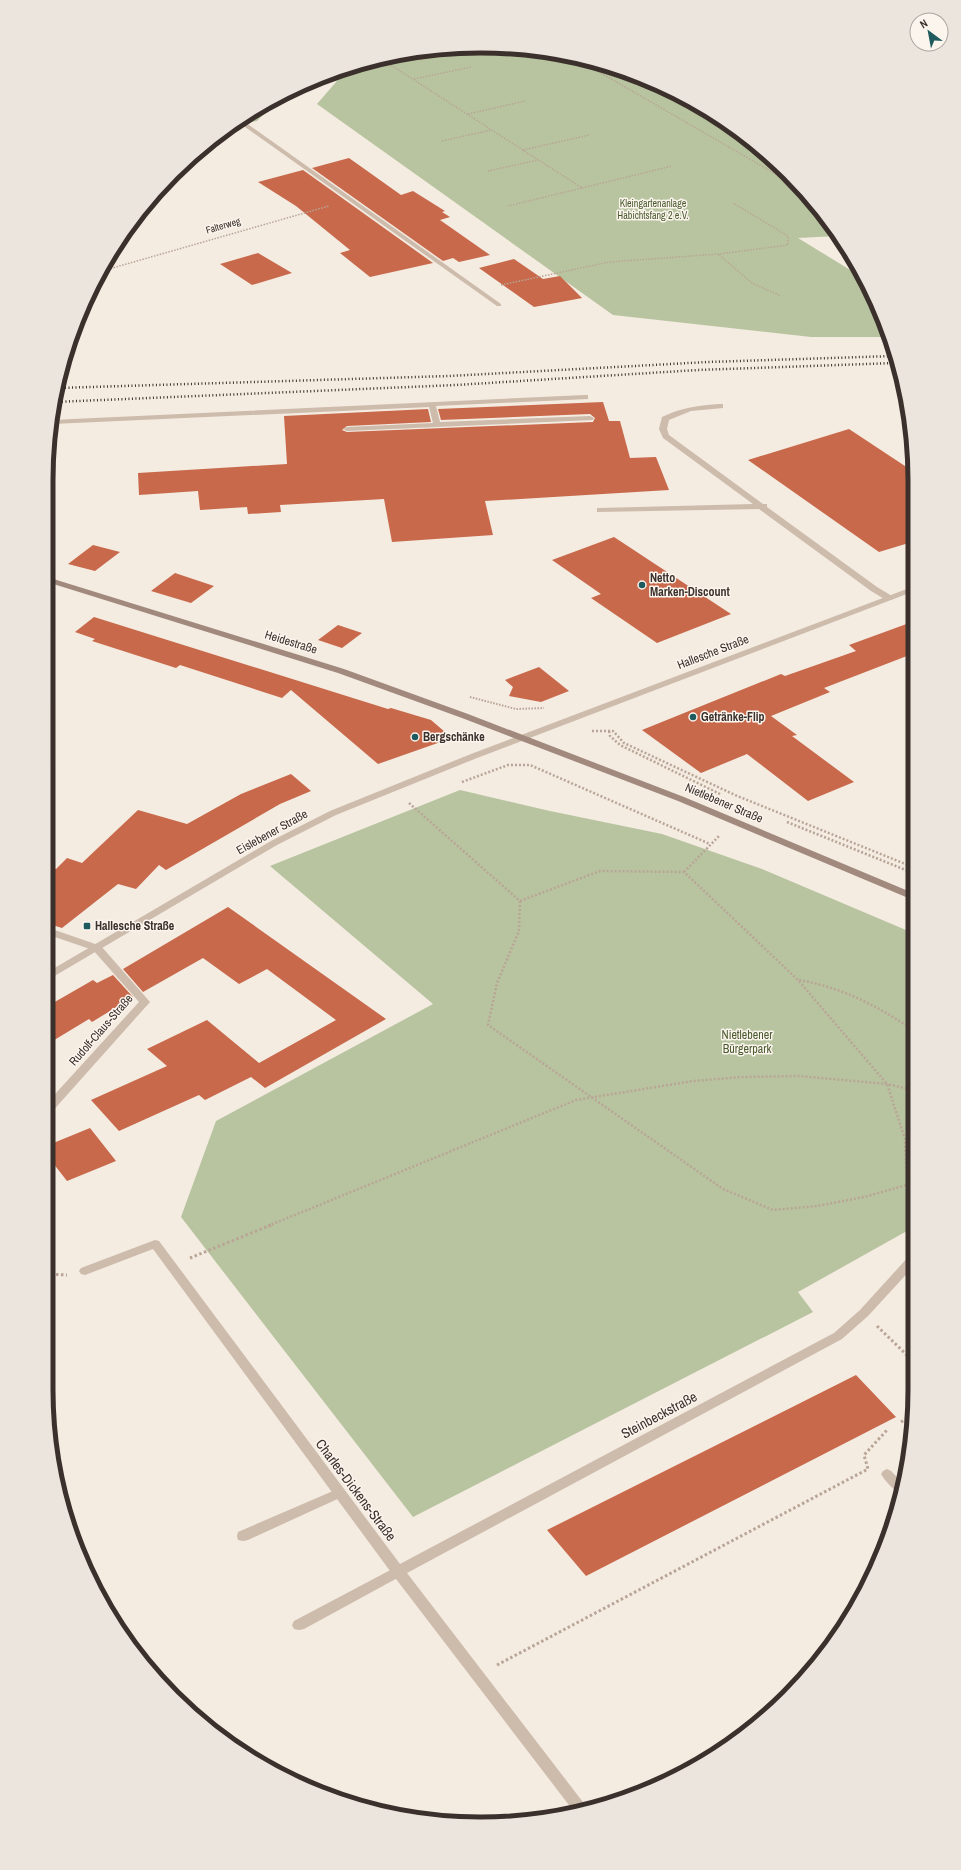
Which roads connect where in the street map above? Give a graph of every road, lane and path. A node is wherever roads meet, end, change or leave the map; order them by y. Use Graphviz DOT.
graph roads {
  1 [pos="388,63"];
  2 [pos="471,68"];
  3 [pos="594,69"];
  4 [pos="413,79"];
  5 [pos="525,101"];
  6 [pos="467,114"];
  7 [pos="244,124"];
  8 [pos="491,130"];
  9 [pos="589,134"];
  10 [pos="442,141"];
  11 [pos="523,150"];
  12 [pos="538,160"];
  13 [pos="672,166"];
  14 [pos="488,171"];
  15 [pos="783,178"];
  16 [pos="582,188"];
  17 [pos="351,200"];
  18 [pos="734,203"];
  19 [pos="508,206"];
  20 [pos="719,254"];
  21 [pos="109,269"];
  22 [pos="477,290"];
  23 [pos="781,296"];
  24 [pos="499,305"];
  25 [pos="585,397"];
  26 [pos="432,404"];
  27 [pos="720,406"];
  28 [pos="590,418"];
  29 [pos="57,422"];
  30 [pos="437,424"];
  31 [pos="347,429"];
  32 [pos="764,506"];
  33 [pos="600,510"];
  34 [pos="53,581"];
  35 [pos="908,591"];
  36 [pos="889,598"];
  37 [pos="468,696"];
  38 [pos="547,708"];
  39 [pos="524,738"];
  40 [pos="494,770"];
  41 [pos="724,796"];
  42 [pos="409,803"];
  43 [pos="782,820"];
  44 [pos="908,865"];
  45 [pos="908,871"];
  46 [pos="684,872"];
  47 [pos="908,895"];
  48 [pos="520,901"];
  49 [pos="53,932"];
  50 [pos="97,948"];
  51 [pos="53,974"];
  52 [pos="798,980"];
  53 [pos="908,1027"];
  54 [pos="888,1084"];
  55 [pos="908,1089"];
  56 [pos="591,1097"];
  57 [pos="53,1103"];
  58 [pos="907,1185"];
  59 [pos="908,1265"];
  60 [pos="171,1266"];
  61 [pos="85,1271"];
  62 [pos="864,1313"];
  63 [pos="908,1356"];
  64 [pos="907,1418"];
  65 [pos="901,1422"];
  66 [pos="888,1429"];
  67 [pos="887,1474"];
  68 [pos="897,1484"];
  69 [pos="340,1493"];
  70 [pos="242,1536"];
  71 [pos="398,1571"];
  72 [pos="299,1625"];
  73 [pos="478,1675"];
  74 [pos="578,1805"];
  1 -- 4 [label="path"];
  2 -- 4 [label="path"];
  3 -- 15 [label="path"];
  4 -- 6 [label="path"];
  5 -- 6 [label="path"];
  6 -- 8 [label="path"];
  7 -- 17 [label="street"];
  8 -- 10 [label="path"];
  8 -- 11 [label="path"];
  9 -- 11 [label="path"];
  11 -- 12 [label="path"];
  12 -- 14 [label="path"];
  12 -- 16 [label="path"];
  13 -- 16 [label="path"];
  16 -- 19 [label="path"];
  17 -- 21 [label="path, Falterweg"];
  17 -- 22 [label="street"];
  18 -- 20 [label="path"];
  20 -- 22 [label="path"];
  20 -- 23 [label="path"];
  22 -- 24 [label="street"];
  25 -- 26 [label="street"];
  26 -- 29 [label="street"];
  26 -- 30 [label="street"];
  27 -- 32 [label="street"];
  28 -- 30 [label="street"];
  30 -- 31 [label="street"];
  32 -- 33 [label="street"];
  32 -- 36 [label="street"];
  34 -- 39 [label="main road, Heidestraße"];
  35 -- 36 [label="street, Hallesche Straße"];
  36 -- 39 [label="street, Hallesche Straße"];
  37 -- 38 [label="path"];
  39 -- 47 [label="main road, Nietlebener Straße"];
  39 -- 50 [label="street, Eislebener Straße"];
  40 -- 46 [label="path"];
  41 -- 44 [label="path"];
  42 -- 48 [label="path"];
  43 -- 45 [label="path"];
  46 -- 48 [label="path"];
  46 -- 52 [label="path"];
  48 -- 56 [label="path"];
  49 -- 50 [label="street"];
  50 -- 51 [label="street, Eislebener Straße"];
  50 -- 57 [label="street, Rudolf-Claus-Straße"];
  52 -- 53 [label="path"];
  52 -- 54 [label="path"];
  54 -- 55 [label="path"];
  54 -- 56 [label="path"];
  54 -- 58 [label="path"];
  56 -- 58 [label="path"];
  56 -- 60 [label="path"];
  59 -- 62 [label="street, Steinbeckstraße"];
  60 -- 61 [label="street, Charles-Dickens-Straße"];
  60 -- 69 [label="street, Charles-Dickens-Straße"];
  62 -- 63 [label="path"];
  62 -- 71 [label="street, Steinbeckstraße"];
  64 -- 65 [label="path"];
  66 -- 73 [label="path"];
  67 -- 68 [label="street"];
  69 -- 70 [label="street"];
  69 -- 71 [label="street, Charles-Dickens-Straße"];
  71 -- 72 [label="street, Steinbeckstraße"];
  71 -- 73 [label="street, Charles-Dickens-Straße"];
  73 -- 74 [label="street, Charles-Dickens-Straße"];
}
